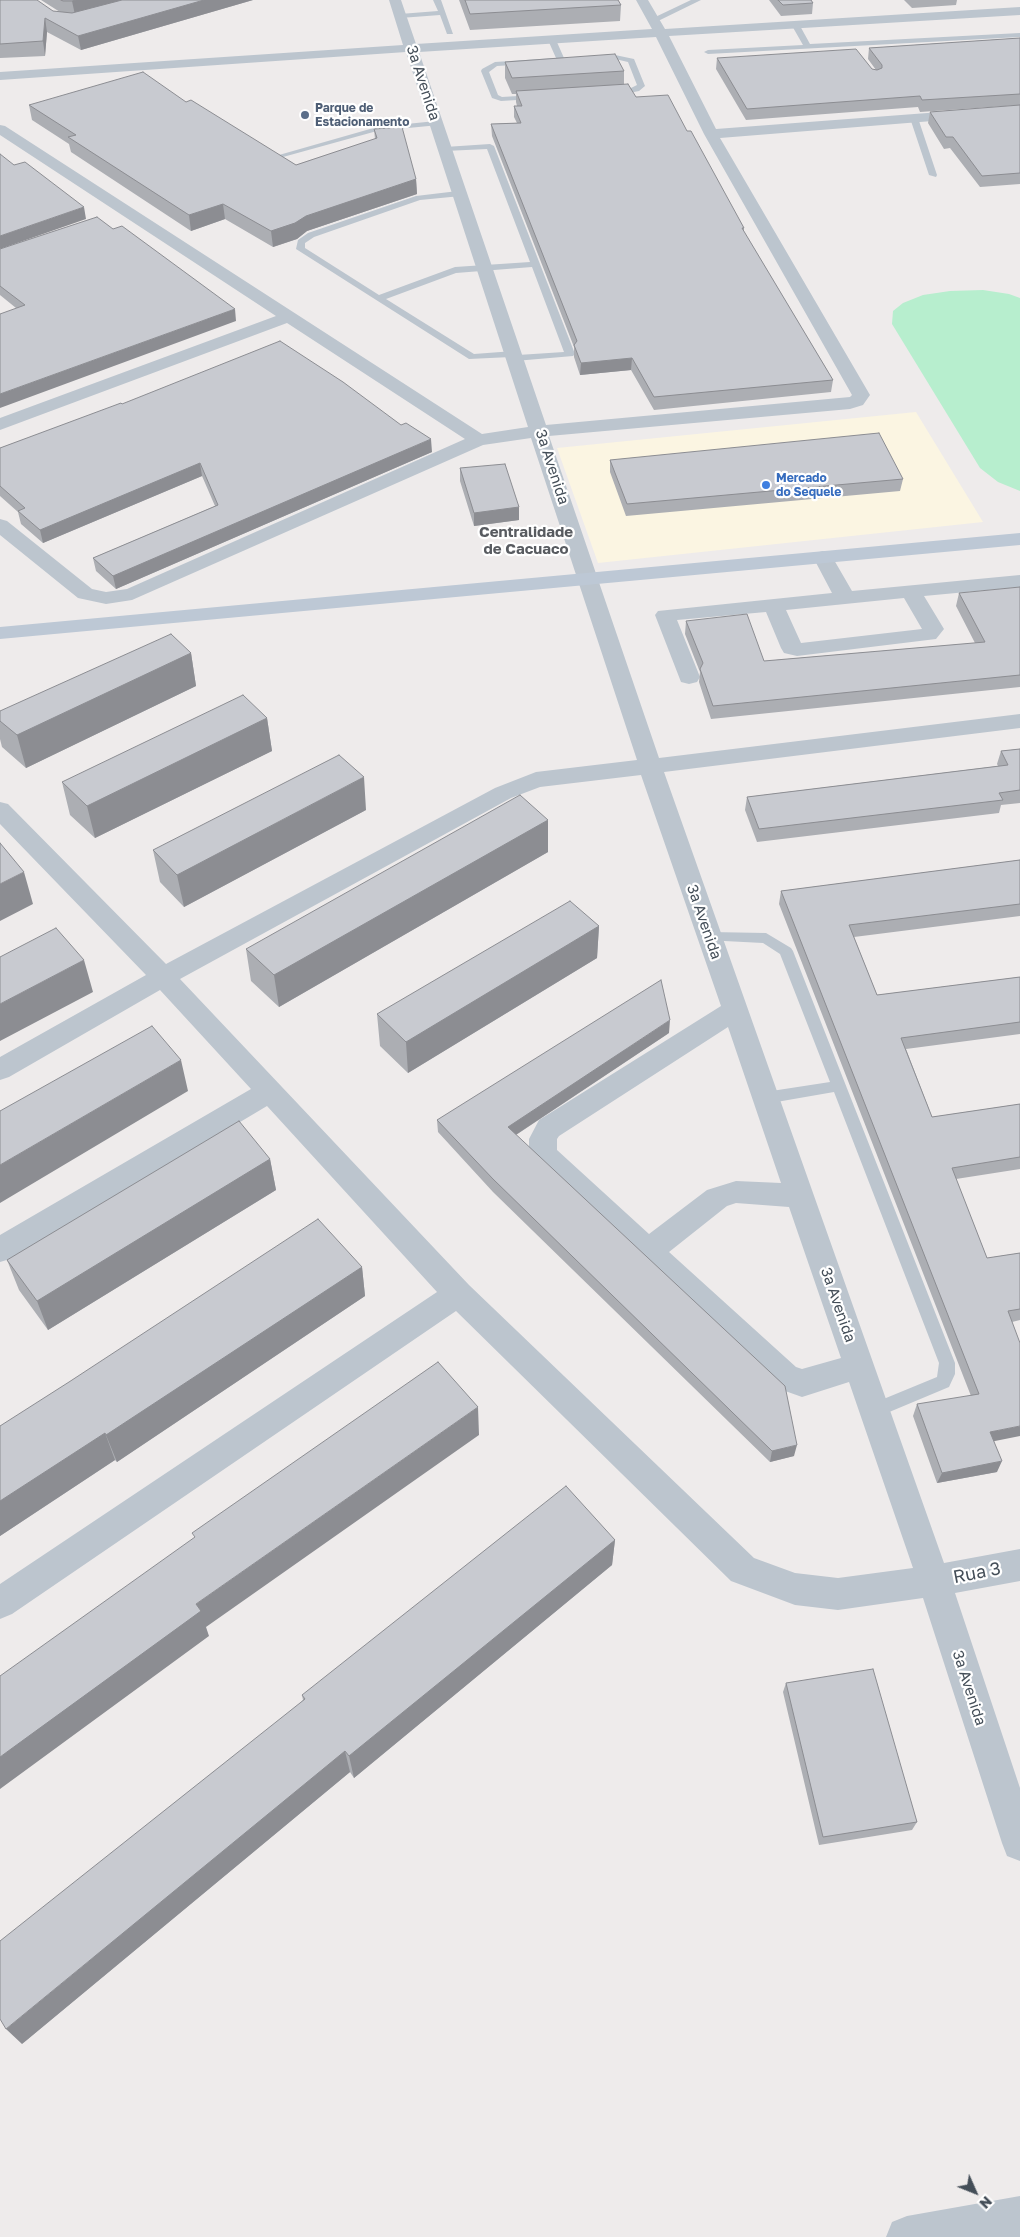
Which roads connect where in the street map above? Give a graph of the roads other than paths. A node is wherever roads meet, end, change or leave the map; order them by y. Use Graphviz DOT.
graph roads {
  1 [pos="437,0"];
  2 [pos="642,0"];
  3 [pos="697,0"];
  4 [pos="398,8"];
  5 [pos="1020,11"];
  6 [pos="442,13"];
  7 [pos="795,24"];
  8 [pos="657,26"];
  9 [pos="450,32"];
  10 [pos="1020,35"];
  11 [pos="552,40"];
  12 [pos="808,47"];
  13 [pos="412,48"];
  14 [pos="708,52"];
  15 [pos="561,60"];
  16 [pos="0,76"];
  17 [pos="1020,110"];
  18 [pos="914,118"];
  19 [pos="436,123"];
  20 [pos="0,129"];
  21 [pos="711,134"];
  22 [pos="445,149"];
  23 [pos="283,155"];
  24 [pos="933,174"];
  25 [pos="458,194"];
  26 [pos="126,213"];
  27 [pos="108,219"];
  28 [pos="535,264"];
  29 [pos="484,268"];
  30 [pos="379,298"];
  31 [pos="288,317"];
  32 [pos="514,356"];
  33 [pos="0,424"];
  34 [pos="540,431"];
  35 [pos="479,440"];
  36 [pos="0,525"];
  37 [pos="1020,539"];
  38 [pos="823,557"];
  39 [pos="587,578"];
  40 [pos="1020,581"];
  41 [pos="911,592"];
  42 [pos="845,598"];
  43 [pos="774,605"];
  44 [pos="0,633"];
  45 [pos="689,677"];
  46 [pos="1020,721"];
  47 [pos="650,766"];
  48 [pos="0,810"];
  49 [pos="710,937"];
  50 [pos="163,977"];
  51 [pos="735,1010"];
  52 [pos="0,1070"];
  53 [pos="838,1086"];
  54 [pos="270,1091"];
  55 [pos="765,1098"];
  56 [pos="800,1196"];
  57 [pos="0,1250"];
  58 [pos="648,1251"];
  59 [pos="458,1294"];
  60 [pos="859,1366"];
  61 [pos="875,1410"];
  62 [pos="1020,1564"];
  63 [pos="934,1581"];
  64 [pos="0,1603"];
  65 [pos="1020,1843"];
  66 [pos="1020,2217"];
  67 [pos="907,2237"];
  1 -- 6 [label="lane"];
  2 -- 8 [label="street"];
  3 -- 8 [label="lane"];
  4 -- 6 [label="lane"];
  4 -- 13 [label="street, 3ª Avenida"];
  5 -- 7 [label="street"];
  6 -- 9 [label="lane"];
  7 -- 8 [label="street"];
  7 -- 12 [label="lane"];
  8 -- 11 [label="street"];
  8 -- 21 [label="street"];
  10 -- 12 [label="lane"];
  11 -- 13 [label="street"];
  11 -- 15 [label="lane"];
  12 -- 14 [label="lane"];
  13 -- 16 [label="street"];
  13 -- 19 [label="street, 3ª Avenida"];
  15 -- 15 [label="lane"];
  17 -- 18 [label="street"];
  18 -- 21 [label="street"];
  18 -- 24 [label="lane"];
  19 -- 22 [label="street, 3ª Avenida"];
  19 -- 23 [label="lane"];
  20 -- 26 [label="street"];
  21 -- 34 [label="street"];
  22 -- 25 [label="street, 3ª Avenida"];
  22 -- 28 [label="lane"];
  25 -- 29 [label="street, 3ª Avenida"];
  25 -- 30 [label="lane"];
  26 -- 27 [label="street"];
  26 -- 31 [label="street"];
  28 -- 29 [label="lane"];
  28 -- 32 [label="lane"];
  29 -- 30 [label="lane"];
  29 -- 32 [label="street, 3ª Avenida"];
  30 -- 32 [label="lane"];
  31 -- 33 [label="street"];
  31 -- 35 [label="street"];
  32 -- 34 [label="street, 3ª Avenida"];
  34 -- 35 [label="street"];
  34 -- 39 [label="street, 3ª Avenida"];
  35 -- 36 [label="street"];
  37 -- 38 [label="street"];
  38 -- 39 [label="street"];
  38 -- 42 [label="street"];
  39 -- 44 [label="street"];
  39 -- 47 [label="street, 3ª Avenida"];
  40 -- 41 [label="street"];
  41 -- 42 [label="street"];
  41 -- 43 [label="street"];
  42 -- 43 [label="street"];
  43 -- 45 [label="street"];
  46 -- 47 [label="street"];
  47 -- 49 [label="street, 3ª Avenida"];
  47 -- 50 [label="street"];
  48 -- 50 [label="street, Rua 3"];
  49 -- 51 [label="street, 3ª Avenida"];
  49 -- 53 [label="lane"];
  50 -- 52 [label="street"];
  50 -- 54 [label="street, Rua 3"];
  51 -- 55 [label="street, 3ª Avenida"];
  51 -- 58 [label="street"];
  53 -- 55 [label="lane"];
  53 -- 61 [label="lane"];
  54 -- 57 [label="street"];
  54 -- 59 [label="street, Rua 3"];
  55 -- 56 [label="street, 3ª Avenida"];
  56 -- 58 [label="street"];
  56 -- 60 [label="street, 3ª Avenida"];
  58 -- 60 [label="street"];
  59 -- 63 [label="street, Rua 3"];
  59 -- 64 [label="street"];
  60 -- 61 [label="street, 3ª Avenida"];
  61 -- 63 [label="street, 3ª Avenida"];
  62 -- 63 [label="street, Rua 3"];
  63 -- 65 [label="street, 3ª Avenida"];
  66 -- 67 [label="street"];
}
